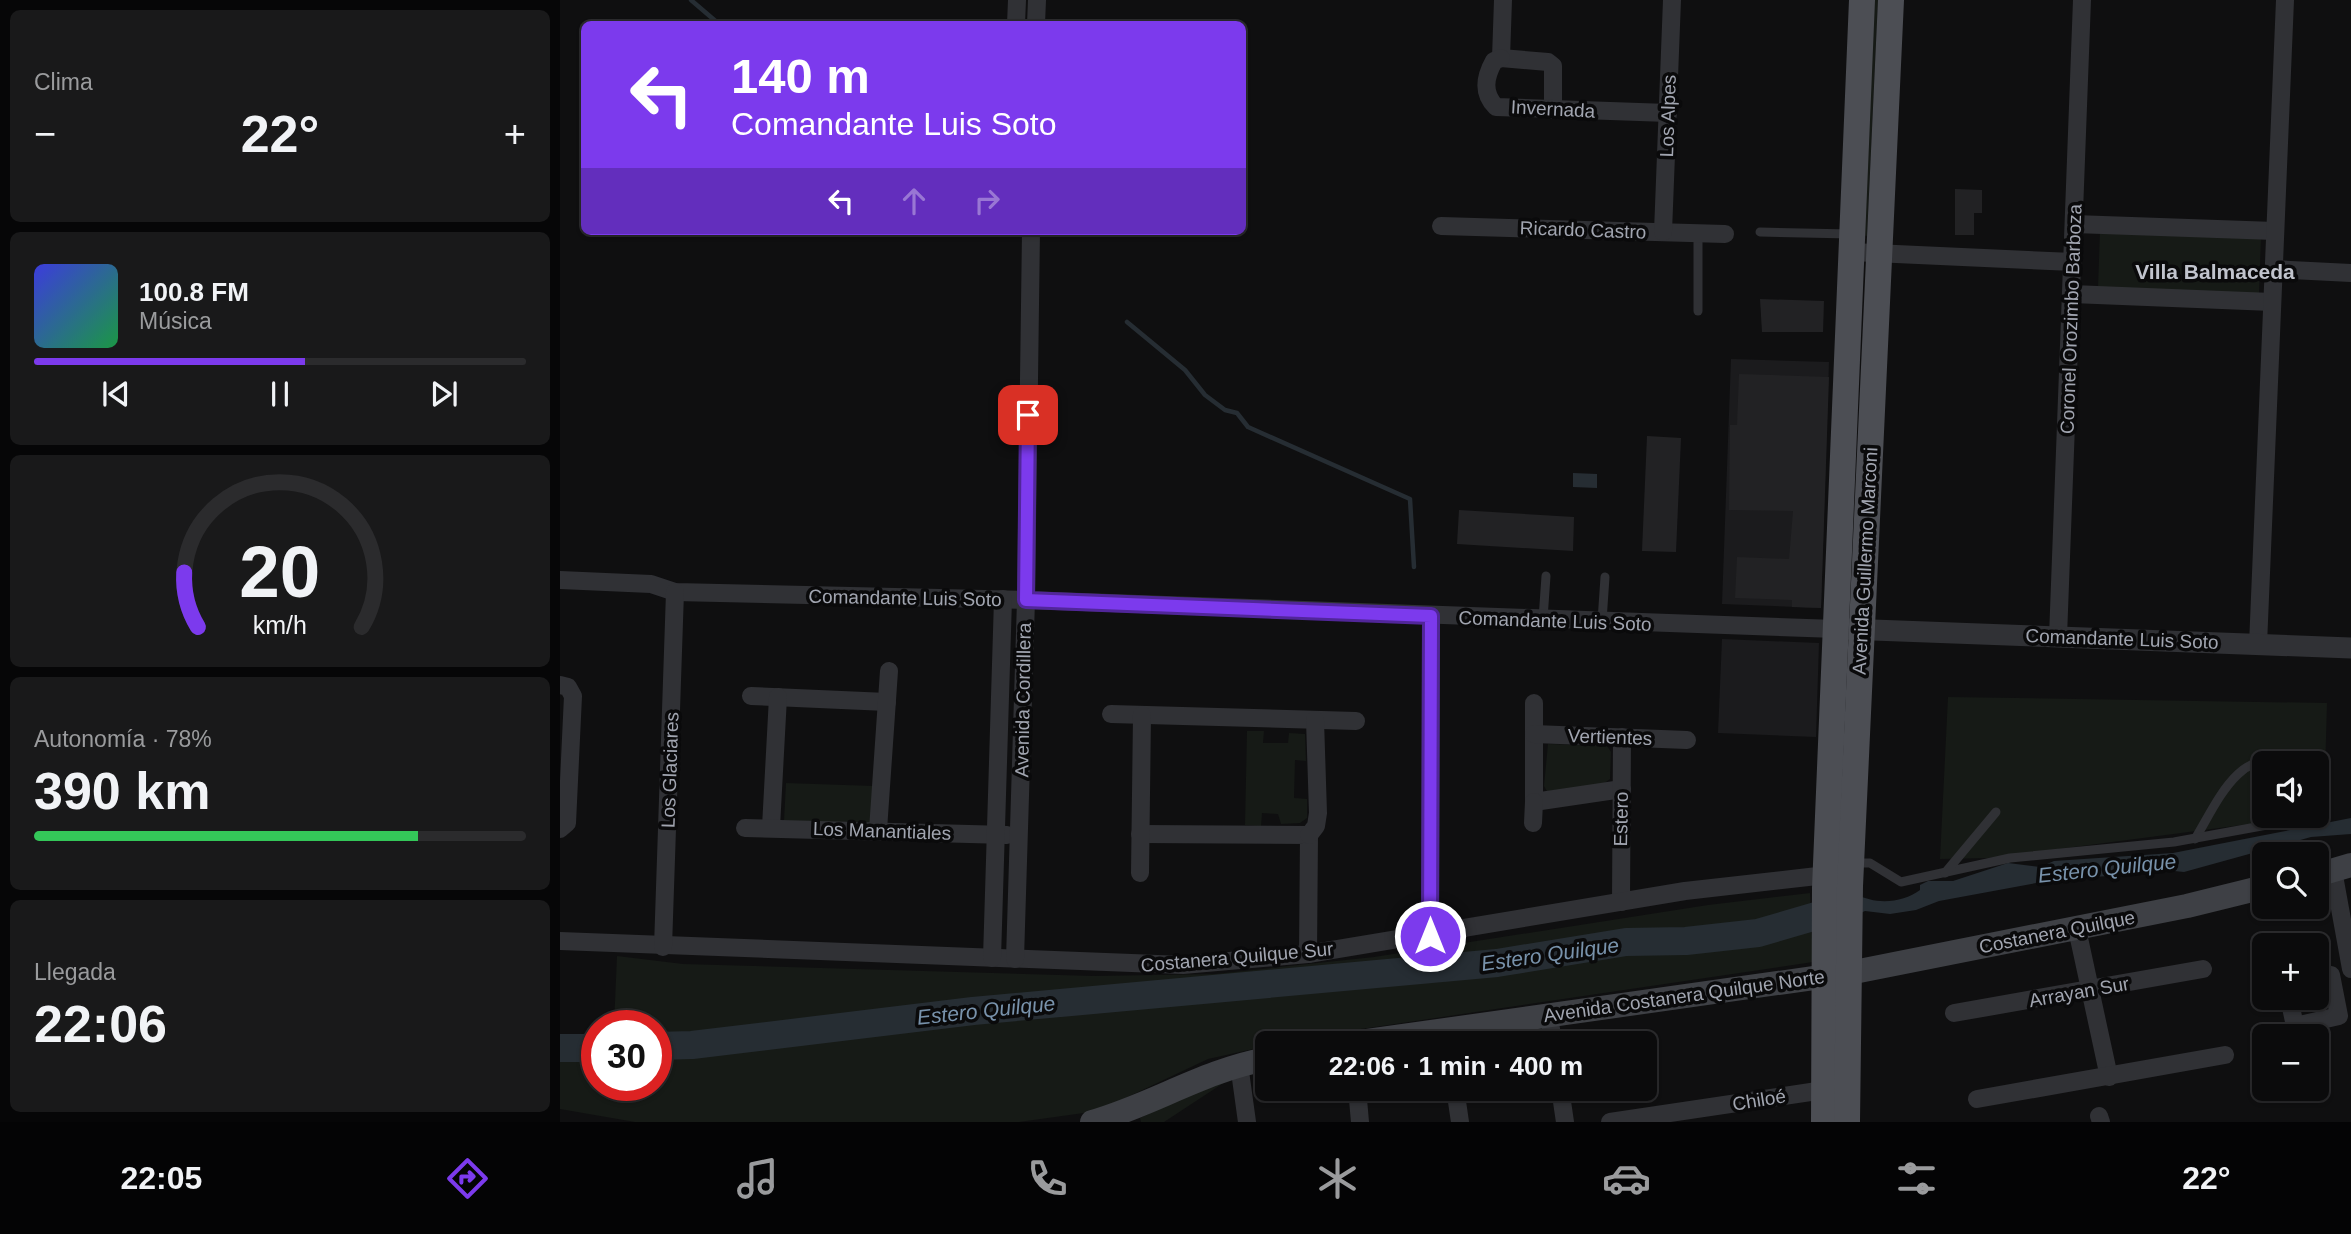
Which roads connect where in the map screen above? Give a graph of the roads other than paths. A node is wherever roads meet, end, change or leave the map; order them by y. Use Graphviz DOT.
graph roads {
  1 [pos="1017,0"];
  2 [pos="1037,0"];
  3 [pos="1503,0"];
  4 [pos="1672,0"];
  5 [pos="1862,0"];
  6 [pos="1891,0"];
  7 [pos="2082,0"];
  8 [pos="2285,0"];
  9 [pos="1016,21"];
  10 [pos="1036,21"];
  11 [pos="1501,58"];
  12 [pos="1553,110"];
  13 [pos="1668,113"];
  14 [pos="2074,224"];
  15 [pos="1441,226"];
  16 [pos="2275,231"];
  17 [pos="1663,232"];
  18 [pos="1760,232"];
  19 [pos="1698,233"];
  20 [pos="1726,234"];
  21 [pos="1031,235"];
  22 [pos="1852,243"];
  23 [pos="1879,252"];
  24 [pos="2073,262"];
  25 [pos="2273,269"];
  26 [pos="2351,273"];
  27 [pos="2071,294"];
  28 [pos="2272,302"];
  29 [pos="1698,311"];
  30 [pos="1546,576"];
  31 [pos="1605,577"];
  32 [pos="560,580"];
  33 [pos="676,593"];
  34 [pos="1003,600"];
  35 [pos="1026,600"];
  36 [pos="1431,616"];
  37 [pos="1543,621"];
  38 [pos="1601,623"];
  39 [pos="1849,629"];
  40 [pos="2058,637"];
  41 [pos="2258,645"];
  42 [pos="2351,648"];
  43 [pos="888,671"];
  44 [pos="560,685"];
  45 [pos="751,696"];
  46 [pos="778,697"];
  47 [pos="887,702"];
  48 [pos="1534,703"];
  49 [pos="1111,714"];
  50 [pos="1142,715"];
  51 [pos="1315,720"];
  52 [pos="1356,721"];
  53 [pos="1534,734"];
  54 [pos="1622,737"];
  55 [pos="1687,740"];
  56 [pos="2252,763"];
  57 [pos="564,780"];
  58 [pos="1622,789"];
  59 [pos="1534,802"];
  60 [pos="1996,812"];
  61 [pos="1533,823"];
  62 [pos="771,827"];
  63 [pos="745,828"];
  64 [pos="2252,828"];
  65 [pos="560,829"];
  66 [pos="878,830"];
  67 [pos="1140,834"];
  68 [pos="995,835"];
  69 [pos="1020,835"];
  70 [pos="1309,835"];
  71 [pos="2194,839"];
  72 [pos="2334,870"];
  73 [pos="1140,873"];
  74 [pos="1945,873"];
  75 [pos="1838,878"];
  76 [pos="2252,890"];
  77 [pos="1621,902"];
  78 [pos="2077,929"];
  79 [pos="1430,936"];
  80 [pos="560,942"];
  81 [pos="663,947"];
  82 [pos="1308,954"];
  83 [pos="992,958"];
  84 [pos="1015,959"];
  85 [pos="2203,969"];
  86 [pos="2351,970"];
  87 [pos="1837,975"];
  88 [pos="2329,976"];
  89 [pos="2089,990"];
  90 [pos="2329,990"];
  91 [pos="2291,1010"];
  92 [pos="1954,1013"];
  93 [pos="1549,1015"];
  94 [pos="1471,1031"];
  95 [pos="1551,1031"];
  96 [pos="2225,1055"];
  97 [pos="1255,1061"];
  98 [pos="1239,1064"];
  99 [pos="2109,1077"];
  100 [pos="1824,1090"];
  101 [pos="1977,1099"];
  102 [pos="1358,1101"];
  103 [pos="1457,1101"];
  104 [pos="1562,1101"];
  105 [pos="1131,1117"];
  106 [pos="1092,1122"];
  107 [pos="1247,1122"];
  108 [pos="1360,1122"];
  109 [pos="1460,1122"];
  110 [pos="1565,1122"];
  111 [pos="1610,1122"];
  112 [pos="1824,1122"];
  113 [pos="1847,1122"];
  1 -- 9 [label="street"];
  2 -- 10 [label="street"];
  3 -- 11 [label="street"];
  4 -- 13 [label="street, Los Alpes"];
  5 -- 22 [label="main road, Avenida Guillermo Marconi"];
  6 -- 23 [label="main road, Avenida Guillermo Marconi"];
  7 -- 14 [label="street, Coronel Orozimbo Barboza"];
  8 -- 16 [label="street"];
  11 -- 12 [label="street"];
  11 -- 12 [label="street, Invernada"];
  12 -- 13 [label="street, Invernada"];
  13 -- 17 [label="street, Los Alpes"];
  14 -- 16 [label="street"];
  14 -- 24 [label="street, Coronel Orozimbo Barboza"];
  15 -- 17 [label="street, Ricardo Castro"];
  16 -- 25 [label="street"];
  17 -- 19 [label="street, Ricardo Castro"];
  18 -- 22 [label="lane"];
  19 -- 20 [label="street, Ricardo Castro"];
  19 -- 29 [label="lane"];
  21 -- 35 [label="street, Avenida Cordillera"];
  22 -- 23 [label="street"];
  22 -- 39 [label="main road, Avenida Guillermo Marconi"];
  23 -- 24 [label="street"];
  23 -- 39 [label="main road, Avenida Guillermo Marconi"];
  24 -- 27 [label="street, Coronel Orozimbo Barboza"];
  25 -- 26 [label="street"];
  25 -- 28 [label="street"];
  27 -- 28 [label="street"];
  27 -- 40 [label="street, Coronel Orozimbo Barboza"];
  28 -- 41 [label="street"];
  30 -- 37 [label="lane"];
  31 -- 38 [label="lane"];
  32 -- 33 [label="street"];
  33 -- 34 [label="street, Comandante Luis Soto"];
  33 -- 81 [label="street, Los Glaciares"];
  34 -- 35 [label="street, Comandante Luis Soto"];
  34 -- 68 [label="street, Avenida Cordillera"];
  35 -- 36 [label="street, Comandante Luis Soto"];
  35 -- 69 [label="street, Avenida Cordillera"];
  36 -- 37 [label="street, Comandante Luis Soto"];
  36 -- 79 [label="street"];
  37 -- 38 [label="street, Comandante Luis Soto"];
  38 -- 39 [label="street, Comandante Luis Soto"];
  39 -- 40 [label="street, Comandante Luis Soto"];
  39 -- 75 [label="main road, Avenida Guillermo Marconi"];
  40 -- 41 [label="street, Comandante Luis Soto"];
  41 -- 42 [label="street, Comandante Luis Soto"];
  43 -- 47 [label="street"];
  44 -- 57 [label="street"];
  45 -- 46 [label="street"];
  46 -- 47 [label="street"];
  46 -- 62 [label="street"];
  47 -- 66 [label="street"];
  48 -- 53 [label="street"];
  49 -- 50 [label="street"];
  50 -- 51 [label="street"];
  50 -- 67 [label="street"];
  51 -- 52 [label="street"];
  51 -- 70 [label="street"];
  53 -- 54 [label="street, Vertientes"];
  53 -- 59 [label="street"];
  54 -- 55 [label="street, Vertientes"];
  54 -- 58 [label="street, Estero"];
  56 -- 71 [label="lane"];
  57 -- 65 [label="street"];
  58 -- 59 [label="street"];
  58 -- 77 [label="street, Estero"];
  59 -- 61 [label="street"];
  60 -- 74 [label="lane"];
  62 -- 63 [label="street, Los Manantiales"];
  62 -- 66 [label="street, Los Manantiales"];
  64 -- 71 [label="lane"];
  66 -- 68 [label="street, Los Manantiales"];
  67 -- 70 [label="street"];
  67 -- 73 [label="street"];
  68 -- 69 [label="street, Los Manantiales"];
  68 -- 83 [label="street, Avenida Cordillera"];
  69 -- 84 [label="street, Avenida Cordillera"];
  70 -- 82 [label="street"];
  71 -- 74 [label="lane"];
  72 -- 86 [label="street"];
  74 -- 75 [label="lane"];
  75 -- 77 [label="street, Costanera Quilque Sur"];
  75 -- 87 [label="main road, Avenida Guillermo Marconi"];
  76 -- 78 [label="main road, Costanera Quilque"];
  77 -- 79 [label="street, Costanera Quilque Sur"];
  78 -- 87 [label="main road, Costanera Quilque"];
  78 -- 89 [label="street"];
  79 -- 82 [label="street, Costanera Quilque Sur"];
  80 -- 81 [label="street, Costanera Quilque Sur"];
  81 -- 83 [label="street, Costanera Quilque Sur"];
  82 -- 84 [label="street, Costanera Quilque Sur"];
  83 -- 84 [label="street, Costanera Quilque Sur"];
  85 -- 89 [label="street, Arrayan Sur"];
  86 -- 88 [label="street"];
  87 -- 93 [label="main road, Avenida Costanera Quilque Norte"];
  87 -- 100 [label="main road, Avenida Guillermo Marconi"];
  87 -- 113 [label="main road, Avenida Guillermo Marconi"];
  89 -- 92 [label="street, Arrayan Sur"];
  89 -- 99 [label="street"];
  90 -- 91 [label="street"];
  93 -- 94 [label="main road, Avenida Costanera Quilque Norte"];
  93 -- 95 [label="street"];
  96 -- 99 [label="street"];
  97 -- 98 [label="main road"];
  98 -- 105 [label="main road"];
  98 -- 107 [label="street"];
  99 -- 101 [label="street"];
  100 -- 111 [label="street, Chiloé"];
  100 -- 112 [label="main road, Avenida Guillermo Marconi"];
  102 -- 108 [label="street"];
  103 -- 109 [label="street"];
  104 -- 110 [label="street"];
  105 -- 106 [label="main road"];
}
